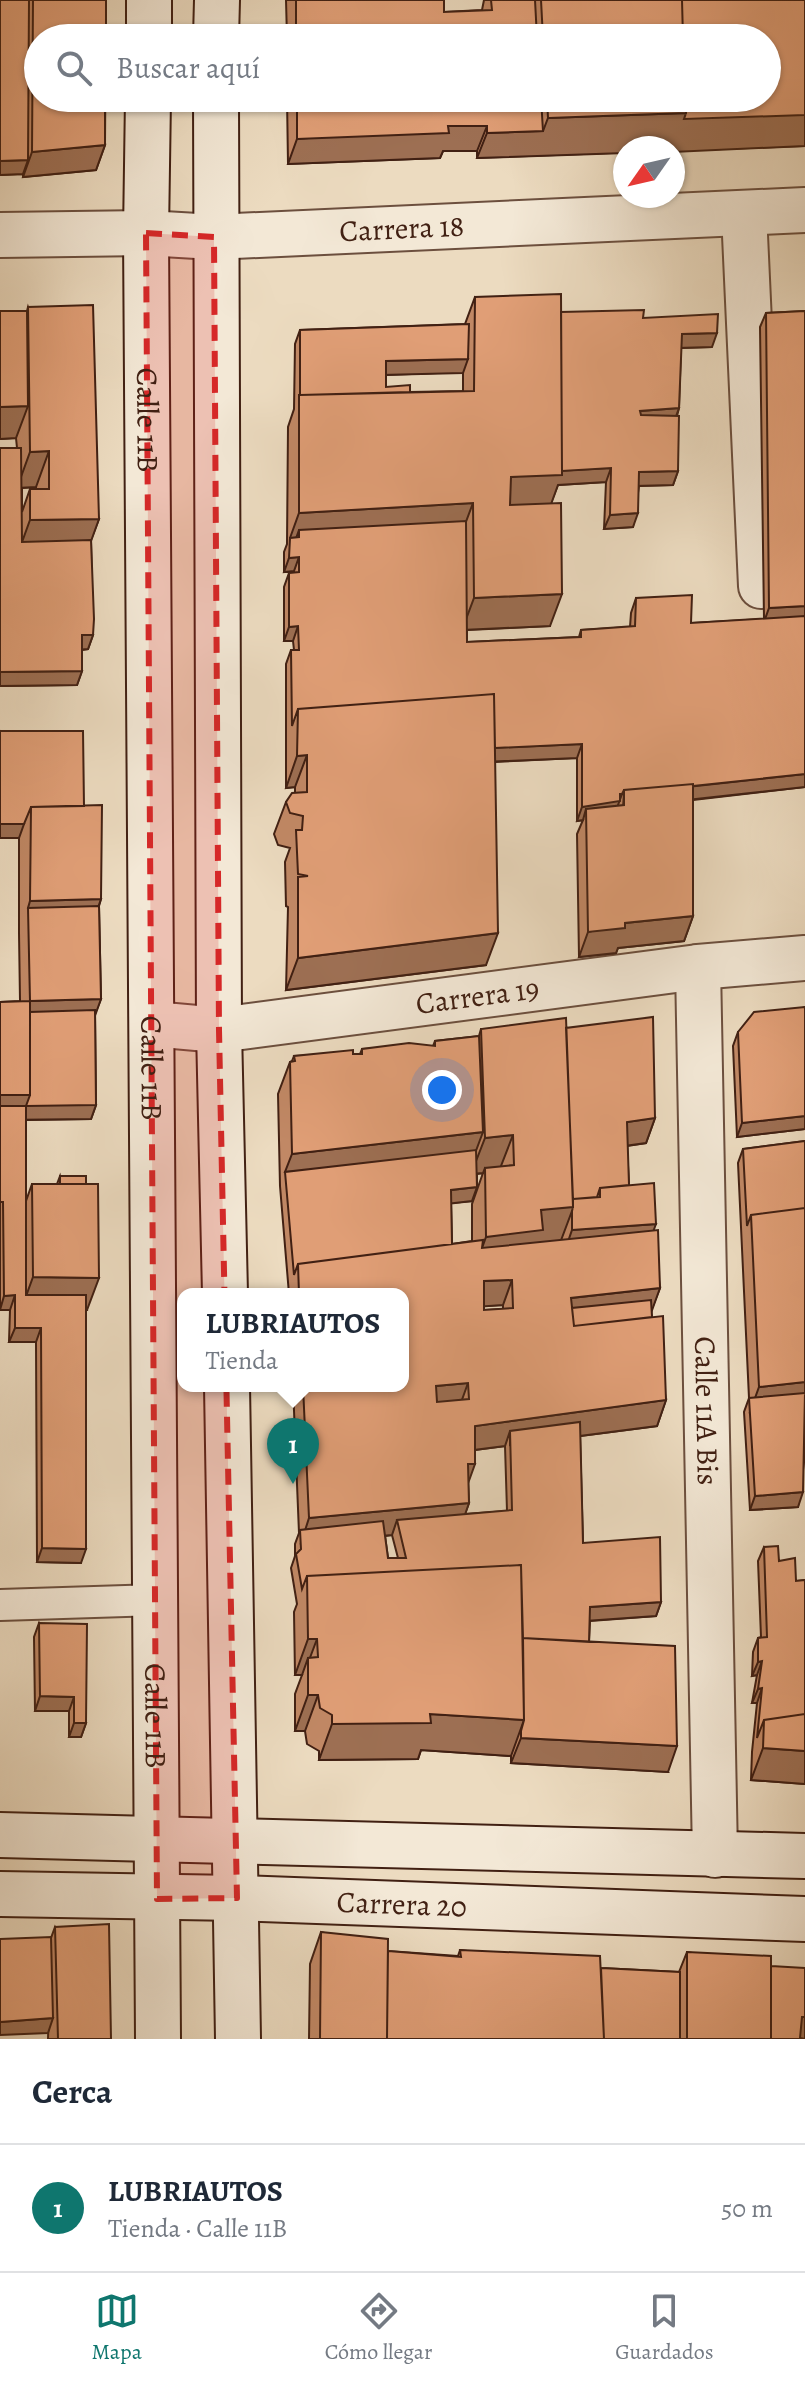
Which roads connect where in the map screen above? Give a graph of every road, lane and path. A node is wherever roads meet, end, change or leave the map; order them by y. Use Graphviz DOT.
graph roads {
  1 [pos="149,0"];
  2 [pos="217,0"];
  3 [pos="149,24"];
  4 [pos="216,24"];
  5 [pos="148,112"];
  6 [pos="216,112"];
  7 [pos="805,210"];
  8 [pos="744,213"];
  9 [pos="146,233"];
  10 [pos="0,235"];
  11 [pos="214,237"];
  12 [pos="761,586"];
  13 [pos="805,958"];
  14 [pos="698,967"];
  15 [pos="152,1024"];
  16 [pos="219,1030"];
  17 [pos="225,1288"];
  18 [pos="227,1392"];
  19 [pos="157,1600"];
  20 [pos="0,1605"];
  21 [pos="0,1835"];
  22 [pos="154,1837"];
  23 [pos="237,1840"];
  24 [pos="715,1855"];
  25 [pos="805,1856"];
  26 [pos="0,1894"];
  27 [pos="237,1898"];
  28 [pos="157,1899"];
  29 [pos="805,1919"];
  30 [pos="158,2039"];
  31 [pos="238,2039"];
  1 -- 3 [label="street"];
  2 -- 4 [label="street"];
  5 -- 9 [label="street, Calle 11B"];
  6 -- 11 [label="street"];
  7 -- 8 [label="street, Carrera 18"];
  8 -- 11 [label="street, Carrera 18"];
  8 -- 12 [label="street"];
  9 -- 10 [label="street, Carrera 18"];
  9 -- 11 [label="street, Carrera 18"];
  9 -- 15 [label="street, Calle 11B"];
  11 -- 16 [label="street"];
  13 -- 14 [label="street, Carrera 19"];
  14 -- 16 [label="street, Carrera 19"];
  14 -- 24 [label="street, Calle 11A Bis"];
  15 -- 16 [label="street, Carrera 19"];
  15 -- 19 [label="street, Calle 11B"];
  16 -- 17 [label="street"];
  18 -- 23 [label="street"];
  19 -- 20 [label="lane"];
  19 -- 22 [label="street, Calle 11B"];
  21 -- 22 [label="street, Carrera 20"];
  22 -- 23 [label="street, Carrera 20"];
  22 -- 28 [label="street, Calle 11B"];
  23 -- 24 [label="street, Carrera 20"];
  23 -- 27 [label="street"];
  24 -- 25 [label="street, Carrera 20"];
  26 -- 28 [label="street, Carrera 20"];
  27 -- 28 [label="street, Carrera 20"];
  27 -- 29 [label="street, Carrera 20"];
  27 -- 31 [label="street"];
  28 -- 30 [label="street, Calle 11B"];
}
